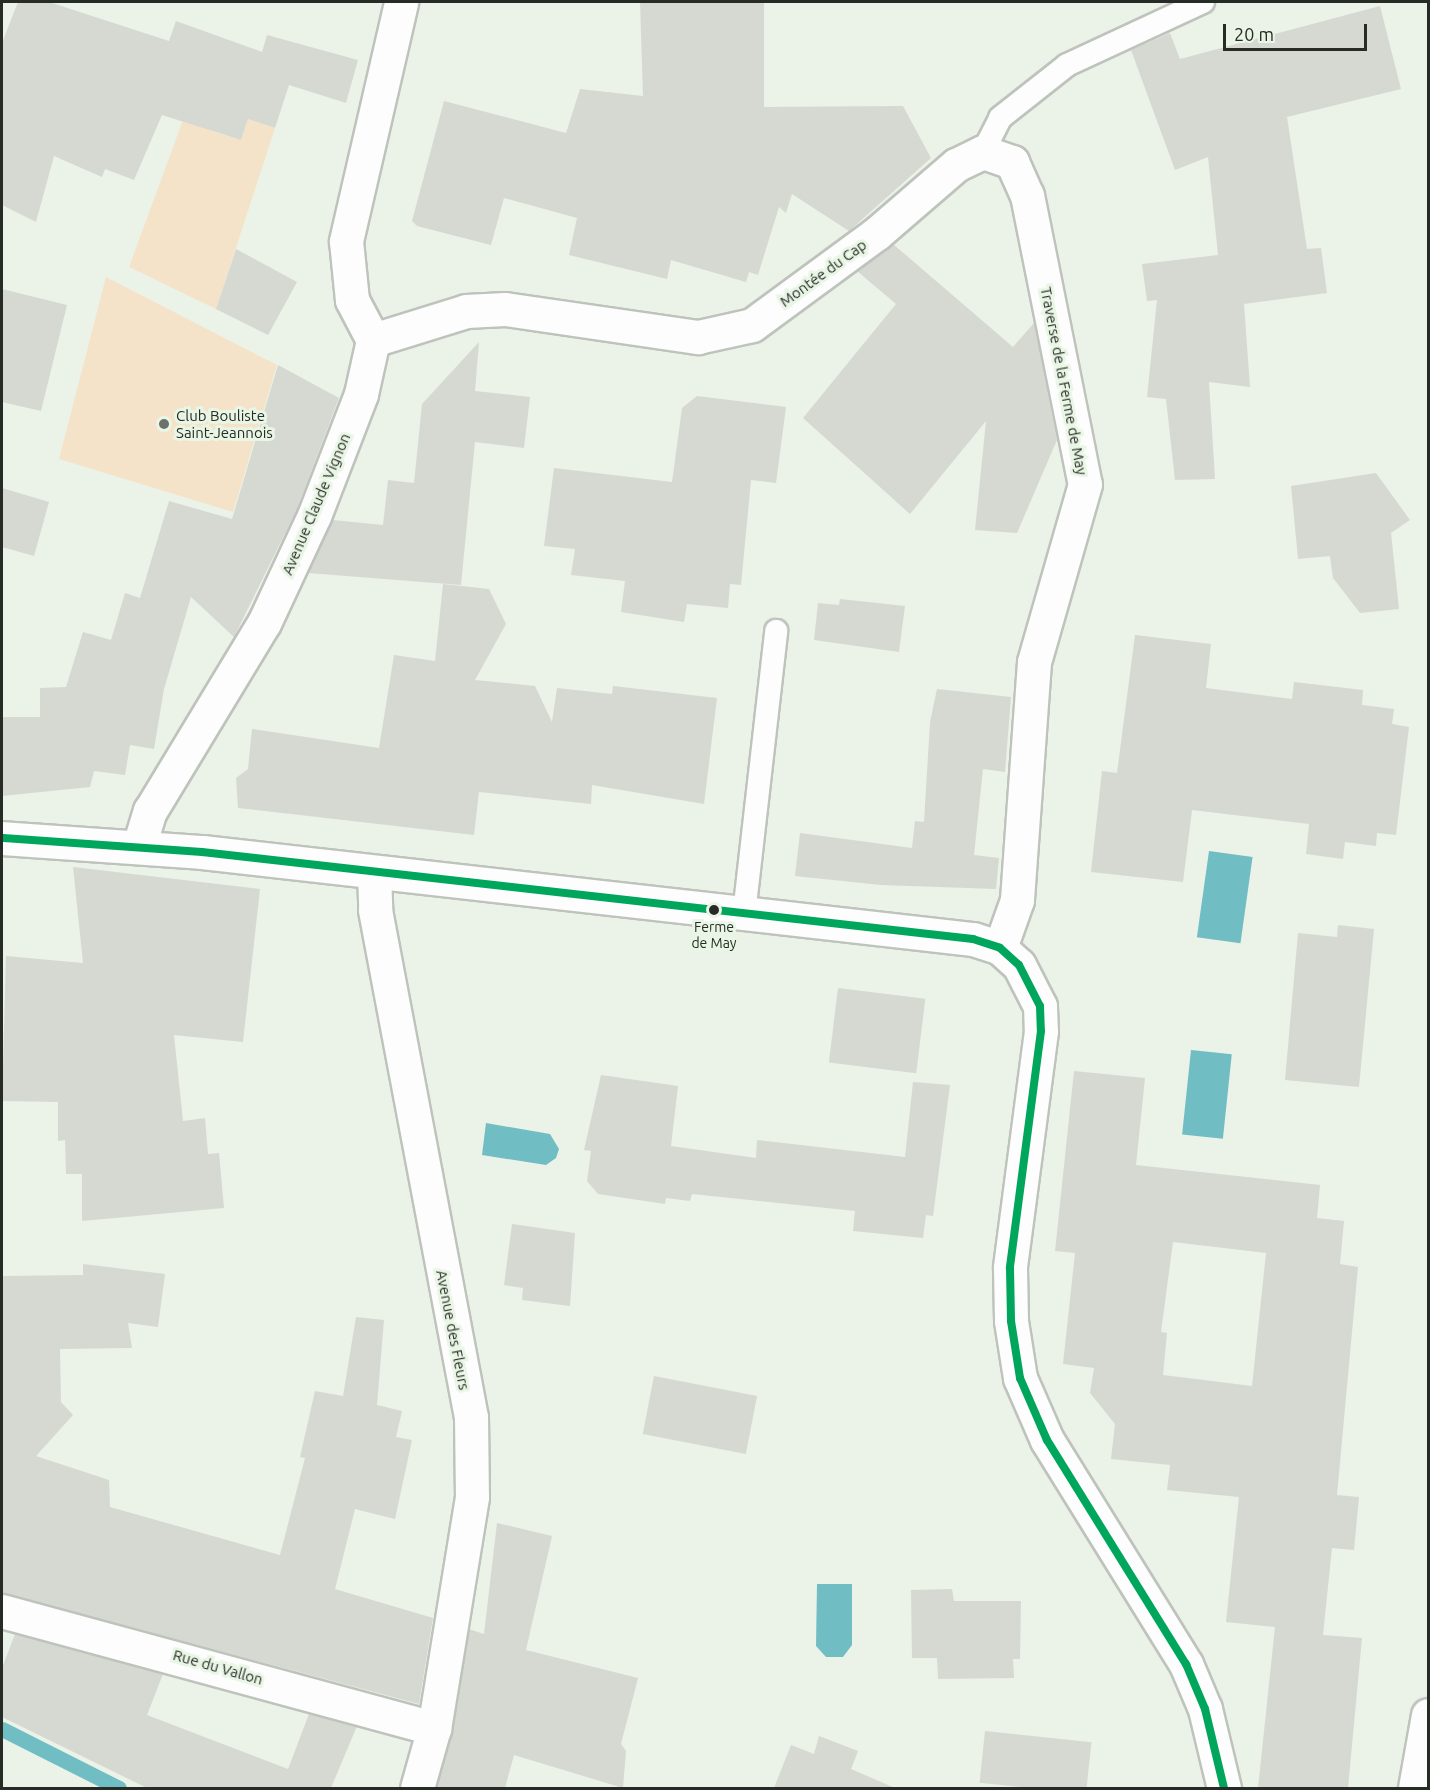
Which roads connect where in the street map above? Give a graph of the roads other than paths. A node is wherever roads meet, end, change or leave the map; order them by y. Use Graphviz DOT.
graph roads {
  1 [pos="401,2"];
  2 [pos="1203,2"];
  3 [pos="983,152"];
  4 [pos="373,340"];
  5 [pos="776,631"];
  6 [pos="2,838"];
  7 [pos="139,846"];
  8 [pos="374,872"];
  9 [pos="744,915"];
  10 [pos="1000,948"];
  11 [pos="2,1611"];
  12 [pos="1428,1715"];
  13 [pos="434,1728"];
  14 [pos="417,1788"];
  15 [pos="1224,1788"];
  16 [pos="1415,1788"];
  1 -- 4 [label="street"];
  2 -- 3 [label="lane"];
  3 -- 4 [label="street, Montée du Cap"];
  3 -- 10 [label="street, Traverse de la Ferme de May"];
  4 -- 7 [label="street, Avenue Claude Vignon"];
  5 -- 9 [label="lane"];
  6 -- 7 [label="street"];
  7 -- 8 [label="street"];
  8 -- 9 [label="street"];
  8 -- 13 [label="street, Avenue des Fleurs"];
  9 -- 10 [label="street"];
  10 -- 15 [label="street"];
  11 -- 13 [label="street, Rue du Vallon"];
  12 -- 16 [label="street"];
  13 -- 14 [label="street, Avenue des Fleurs"];
}
